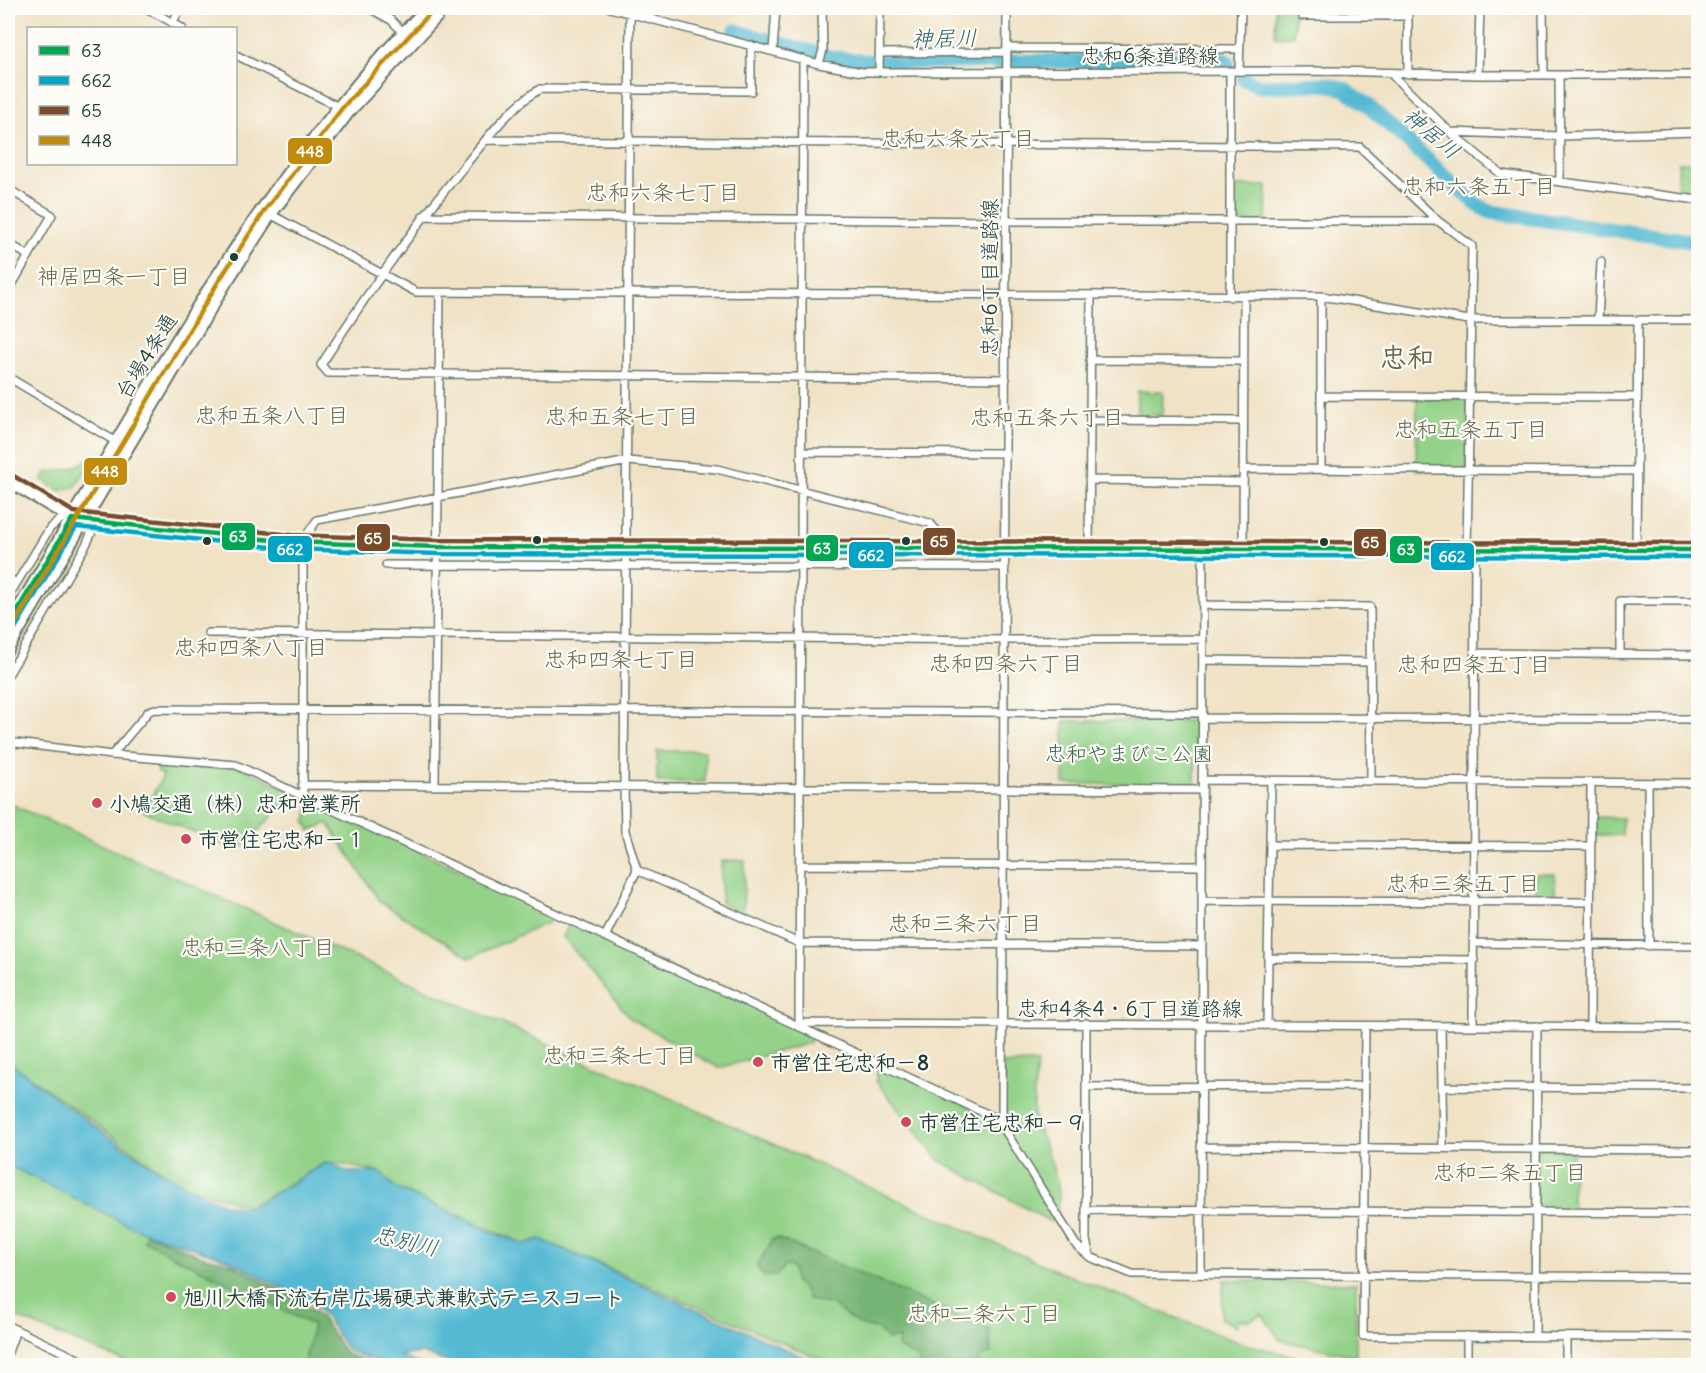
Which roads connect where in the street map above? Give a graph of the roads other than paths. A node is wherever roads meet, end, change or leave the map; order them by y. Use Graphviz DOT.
graph roads {
  1 [pos="146,8"];
  2 [pos="181,8"];
  3 [pos="369,8"];
  4 [pos="427,8"];
  5 [pos="445,8"];
  6 [pos="610,8"];
  7 [pos="777,8"];
  8 [pos="822,8"];
  9 [pos="880,8"];
  10 [pos="1007,8"];
  11 [pos="1241,8"];
  12 [pos="1302,8"];
  13 [pos="1480,8"];
  14 [pos="1543,8"];
  15 [pos="630,13"];
  16 [pos="172,23"];
  17 [pos="180,27"];
  18 [pos="403,32"];
  19 [pos="412,41"];
  20 [pos="751,45"];
  21 [pos="774,46"];
  22 [pos="1239,49"];
  23 [pos="880,55"];
  24 [pos="237,56"];
  25 [pos="1007,58"];
  26 [pos="803,59"];
  27 [pos="820,61"];
  28 [pos="879,69"];
  29 [pos="1234,71"];
  30 [pos="1390,73"];
  31 [pos="1408,74"];
  32 [pos="1478,75"];
  33 [pos="1544,75"];
  34 [pos="1559,75"];
  35 [pos="1698,75"];
  36 [pos="628,89"];
  37 [pos="338,107"];
  38 [pos="349,112"];
  39 [pos="1450,132"];
  40 [pos="1698,132"];
  41 [pos="1560,136"];
  42 [pos="486,140"];
  43 [pos="629,141"];
  44 [pos="804,142"];
  45 [pos="1007,143"];
  46 [pos="1230,146"];
  47 [pos="1560,182"];
  48 [pos="8,189"];
  49 [pos="1698,200"];
  50 [pos="261,208"];
  51 [pos="271,214"];
  52 [pos="423,216"];
  53 [pos="628,217"];
  54 [pos="804,219"];
  55 [pos="1006,221"];
  56 [pos="1438,221"];
  57 [pos="1231,222"];
  58 [pos="8,243"];
  59 [pos="28,256"];
  60 [pos="1601,262"];
  61 [pos="380,274"];
  62 [pos="8,292"];
  63 [pos="628,292"];
  64 [pos="440,293"];
  65 [pos="803,294"];
  66 [pos="1006,295"];
  67 [pos="1091,296"];
  68 [pos="1321,296"];
  69 [pos="1230,297"];
  70 [pos="1244,297"];
  71 [pos="1469,320"];
  72 [pos="1598,320"];
  73 [pos="1638,320"];
  74 [pos="1698,320"];
  75 [pos="1090,360"];
  76 [pos="1243,361"];
  77 [pos="439,374"];
  78 [pos="627,374"];
  79 [pos="8,377"];
  80 [pos="803,378"];
  81 [pos="1006,379"];
  82 [pos="1321,396"];
  83 [pos="1638,397"];
  84 [pos="1468,398"];
  85 [pos="1090,420"];
  86 [pos="1243,421"];
  87 [pos="117,442"];
  88 [pos="128,449"];
  89 [pos="802,452"];
  90 [pos="1006,453"];
  91 [pos="628,461"];
  92 [pos="1243,469"];
  93 [pos="1321,469"];
  94 [pos="1467,470"];
  95 [pos="1636,471"];
  96 [pos="1089,480"];
  97 [pos="8,481"];
  98 [pos="1243,482"];
  99 [pos="802,489"];
  100 [pos="438,495"];
  101 [pos="68,518"];
  102 [pos="85,520"];
  103 [pos="97,521"];
  104 [pos="304,543"];
  105 [pos="438,547"];
  106 [pos="626,547"];
  107 [pos="802,547"];
  108 [pos="940,547"];
  109 [pos="1203,548"];
  110 [pos="1243,548"];
  111 [pos="1005,549"];
  112 [pos="1089,549"];
  113 [pos="1471,549"];
  114 [pos="1636,549"];
  115 [pos="1698,550"];
  116 [pos="386,565"];
  117 [pos="438,565"];
  118 [pos="626,565"];
  119 [pos="802,566"];
  120 [pos="1005,567"];
  121 [pos="8,578"];
  122 [pos="16,583"];
  123 [pos="8,597"];
  124 [pos="1698,601"];
  125 [pos="1203,605"];
  126 [pos="8,626"];
  127 [pos="208,633"];
  128 [pos="302,635"];
  129 [pos="436,635"];
  130 [pos="626,637"];
  131 [pos="802,637"];
  132 [pos="1203,639"];
  133 [pos="1004,640"];
  134 [pos="8,649"];
  135 [pos="1475,652"];
  136 [pos="1620,654"];
  137 [pos="1698,655"];
  138 [pos="1203,660"];
  139 [pos="1370,662"];
  140 [pos="8,675"];
  141 [pos="302,709"];
  142 [pos="435,711"];
  143 [pos="626,712"];
  144 [pos="801,712"];
  145 [pos="1003,713"];
  146 [pos="1202,716"];
  147 [pos="1371,718"];
  148 [pos="1474,719"];
  149 [pos="1698,719"];
  150 [pos="8,742"];
  151 [pos="112,755"];
  152 [pos="1202,780"];
  153 [pos="1271,780"];
  154 [pos="1371,782"];
  155 [pos="1474,782"];
  156 [pos="1591,783"];
  157 [pos="1698,783"];
  158 [pos="1648,784"];
  159 [pos="302,785"];
  160 [pos="435,786"];
  161 [pos="624,786"];
  162 [pos="801,787"];
  163 [pos="1004,788"];
  164 [pos="1202,790"];
  165 [pos="303,796"];
  166 [pos="1270,845"];
  167 [pos="1474,845"];
  168 [pos="1589,846"];
  169 [pos="800,865"];
  170 [pos="1202,866"];
  171 [pos="1002,867"];
  172 [pos="637,870"];
  173 [pos="1202,901"];
  174 [pos="1270,902"];
  175 [pos="1474,902"];
  176 [pos="1589,902"];
  177 [pos="605,937"];
  178 [pos="799,943"];
  179 [pos="1474,943"];
  180 [pos="1002,945"];
  181 [pos="1590,945"];
  182 [pos="1698,945"];
  183 [pos="1202,946"];
  184 [pos="1649,946"];
  185 [pos="1270,958"];
  186 [pos="1474,960"];
  187 [pos="1086,1023"];
  188 [pos="1202,1024"];
  189 [pos="799,1025"];
  190 [pos="1001,1025"];
  191 [pos="1267,1025"];
  192 [pos="1473,1025"];
  193 [pos="1365,1026"];
  194 [pos="1441,1026"];
  195 [pos="1538,1026"];
  196 [pos="1590,1026"];
  197 [pos="1698,1027"];
  198 [pos="1201,1086"];
  199 [pos="1364,1086"];
  200 [pos="1086,1087"];
  201 [pos="1442,1087"];
  202 [pos="1537,1088"];
  203 [pos="1698,1088"];
  204 [pos="998,1119"];
  205 [pos="1200,1147"];
  206 [pos="1364,1148"];
  207 [pos="1443,1148"];
  208 [pos="1536,1149"];
  209 [pos="1698,1150"];
  210 [pos="1086,1210"];
  211 [pos="1201,1210"];
  212 [pos="1364,1212"];
  213 [pos="1535,1212"];
  214 [pos="1698,1213"];
  215 [pos="1090,1257"];
  216 [pos="1200,1274"];
  217 [pos="1364,1275"];
  218 [pos="1535,1276"];
  219 [pos="1698,1277"];
  220 [pos="8,1326"];
  221 [pos="16,1330"];
  222 [pos="1467,1336"];
  223 [pos="1535,1337"];
  224 [pos="1698,1337"];
  225 [pos="1566,1338"];
  226 [pos="8,1352"];
  227 [pos="93,1365"];
  228 [pos="1467,1365"];
  229 [pos="1566,1365"];
  1 -- 16 [label="street"];
  2 -- 16 [label="street"];
  3 -- 18 [label="street"];
  4 -- 18 [label="main road, 台場4条通"];
  5 -- 19 [label="main road, 台場4条通"];
  6 -- 15 [label="street, 忠和6条道路線"];
  7 -- 21 [label="street"];
  8 -- 27 [label="street"];
  9 -- 23 [label="street"];
  10 -- 25 [label="street, 忠和6丁目道路線"];
  11 -- 22 [label="street"];
  12 -- 31 [label="street"];
  13 -- 32 [label="street"];
  14 -- 33 [label="street"];
  15 -- 20 [label="street, 忠和6条道路線"];
  15 -- 36 [label="street"];
  16 -- 17 [label="street"];
  18 -- 19 [label="street"];
  18 -- 37 [label="main road, 台場4条通"];
  19 -- 38 [label="main road, 台場4条通"];
  20 -- 21 [label="street, 忠和6条道路線"];
  20 -- 36 [label="street"];
  21 -- 26 [label="street, 忠和6条道路線"];
  22 -- 25 [label="street"];
  22 -- 29 [label="street"];
  23 -- 25 [label="street"];
  23 -- 28 [label="street"];
  24 -- 37 [label="street"];
  25 -- 28 [label="street, 忠和6条道路線"];
  25 -- 29 [label="street, 忠和6条道路線"];
  25 -- 45 [label="street, 忠和6丁目道路線"];
  26 -- 27 [label="street, 忠和6条道路線"];
  26 -- 44 [label="street"];
  27 -- 28 [label="street, 忠和6条道路線"];
  29 -- 30 [label="street, 忠和6条道路線"];
  29 -- 46 [label="street"];
  30 -- 31 [label="street, 忠和6条道路線"];
  30 -- 39 [label="street"];
  31 -- 32 [label="street, 忠和6条道路線"];
  32 -- 33 [label="street, 忠和6条道路線"];
  33 -- 34 [label="street, 忠和6条道路線"];
  34 -- 35 [label="street, 忠和6条道路線"];
  34 -- 41 [label="street"];
  36 -- 42 [label="street"];
  36 -- 43 [label="street"];
  37 -- 38 [label="street"];
  37 -- 50 [label="main road, 台場4条通"];
  38 -- 51 [label="main road, 台場4条通"];
  39 -- 41 [label="street"];
  39 -- 47 [label="street"];
  40 -- 41 [label="street"];
  41 -- 47 [label="street"];
  42 -- 43 [label="street"];
  42 -- 52 [label="street"];
  43 -- 44 [label="street"];
  43 -- 53 [label="street"];
  44 -- 45 [label="street"];
  44 -- 54 [label="street"];
  45 -- 46 [label="street"];
  45 -- 55 [label="street, 忠和6丁目道路線"];
  46 -- 56 [label="street"];
  46 -- 57 [label="street"];
  47 -- 49 [label="street"];
  48 -- 59 [label="street"];
  50 -- 51 [label="street"];
  50 -- 87 [label="main road, 台場4条通"];
  51 -- 61 [label="street"];
  51 -- 88 [label="main road, 台場4条通"];
  52 -- 53 [label="street"];
  52 -- 61 [label="street"];
  53 -- 54 [label="street"];
  53 -- 63 [label="street"];
  54 -- 55 [label="street"];
  54 -- 65 [label="street"];
  55 -- 57 [label="street"];
  55 -- 66 [label="street, 忠和6丁目道路線"];
  56 -- 57 [label="street"];
  56 -- 71 [label="street"];
  57 -- 69 [label="street"];
  58 -- 59 [label="street"];
  59 -- 62 [label="street"];
  60 -- 72 [label="street"];
  61 -- 64 [label="street"];
  61 -- 77 [label="street"];
  63 -- 64 [label="street"];
  63 -- 65 [label="street"];
  63 -- 78 [label="street"];
  64 -- 77 [label="street"];
  65 -- 66 [label="street"];
  65 -- 80 [label="street"];
  66 -- 67 [label="street"];
  66 -- 81 [label="street, 忠和6丁目道路線"];
  67 -- 69 [label="street"];
  67 -- 75 [label="street"];
  68 -- 70 [label="street"];
  68 -- 71 [label="street"];
  68 -- 82 [label="street"];
  69 -- 70 [label="street"];
  70 -- 76 [label="street"];
  71 -- 72 [label="street"];
  71 -- 84 [label="street"];
  72 -- 73 [label="street"];
  73 -- 74 [label="street"];
  73 -- 83 [label="street"];
  75 -- 76 [label="street"];
  75 -- 85 [label="street"];
  76 -- 86 [label="street"];
  77 -- 78 [label="street"];
  77 -- 100 [label="street"];
  78 -- 80 [label="street"];
  78 -- 91 [label="street"];
  79 -- 87 [label="street"];
  80 -- 81 [label="street"];
  80 -- 89 [label="street"];
  81 -- 90 [label="street, 忠和6丁目道路線"];
  82 -- 84 [label="street"];
  82 -- 93 [label="street"];
  83 -- 84 [label="street"];
  83 -- 95 [label="street"];
  84 -- 94 [label="street"];
  85 -- 86 [label="street"];
  85 -- 96 [label="street"];
  86 -- 92 [label="street"];
  87 -- 88 [label="street"];
  87 -- 101 [label="main road, 台場4条通"];
  88 -- 102 [label="main road, 台場4条通"];
  89 -- 90 [label="street"];
  89 -- 99 [label="street"];
  90 -- 111 [label="street, 忠和6丁目道路線"];
  91 -- 99 [label="street"];
  91 -- 100 [label="street"];
  91 -- 106 [label="street"];
  92 -- 93 [label="street"];
  92 -- 98 [label="street"];
  93 -- 94 [label="street"];
  94 -- 95 [label="street"];
  94 -- 113 [label="street"];
  95 -- 114 [label="street"];
  96 -- 98 [label="street"];
  96 -- 112 [label="street"];
  97 -- 101 [label="main road"];
  98 -- 110 [label="street"];
  99 -- 107 [label="street"];
  99 -- 108 [label="street"];
  100 -- 104 [label="street"];
  100 -- 105 [label="street"];
  101 -- 102 [label="main road"];
  101 -- 122 [label="street"];
  101 -- 126 [label="main road, 台場4条通"];
  102 -- 103 [label="main road"];
  102 -- 134 [label="main road, 台場4条通"];
  103 -- 104 [label="main road"];
  103 -- 140 [label="street"];
  104 -- 105 [label="main road"];
  104 -- 128 [label="street"];
  105 -- 106 [label="main road"];
  105 -- 117 [label="street"];
  106 -- 107 [label="main road"];
  106 -- 118 [label="street"];
  107 -- 108 [label="main road"];
  107 -- 119 [label="street"];
  108 -- 111 [label="main road"];
  109 -- 110 [label="main road"];
  109 -- 112 [label="main road"];
  109 -- 125 [label="street"];
  110 -- 113 [label="main road"];
  111 -- 112 [label="main road"];
  111 -- 120 [label="street, 忠和4条4・6丁目道路線"];
  113 -- 114 [label="main road"];
  113 -- 135 [label="street"];
  114 -- 115 [label="main road"];
  116 -- 117 [label="street"];
  117 -- 118 [label="street"];
  117 -- 129 [label="street"];
  118 -- 119 [label="street"];
  118 -- 130 [label="street"];
  119 -- 120 [label="street"];
  119 -- 131 [label="street"];
  120 -- 133 [label="street, 忠和4条4・6丁目道路線"];
  121 -- 122 [label="street"];
  122 -- 123 [label="street"];
  124 -- 136 [label="street"];
  125 -- 132 [label="street"];
  125 -- 139 [label="street"];
  127 -- 128 [label="street"];
  128 -- 129 [label="street"];
  128 -- 141 [label="street"];
  129 -- 130 [label="street"];
  129 -- 142 [label="street"];
  130 -- 131 [label="street"];
  130 -- 143 [label="street"];
  131 -- 133 [label="street"];
  131 -- 144 [label="street"];
  132 -- 133 [label="street"];
  132 -- 138 [label="street"];
  133 -- 145 [label="street, 忠和4条4・6丁目道路線"];
  135 -- 136 [label="street"];
  135 -- 148 [label="street"];
  136 -- 137 [label="street"];
  138 -- 139 [label="street"];
  138 -- 146 [label="street"];
  139 -- 147 [label="street"];
  141 -- 142 [label="street"];
  141 -- 151 [label="street"];
  141 -- 159 [label="street"];
  142 -- 143 [label="street"];
  142 -- 160 [label="street"];
  143 -- 144 [label="street"];
  143 -- 161 [label="street"];
  144 -- 145 [label="street"];
  144 -- 162 [label="street"];
  145 -- 146 [label="street"];
  145 -- 163 [label="street, 忠和4条4・6丁目道路線"];
  146 -- 147 [label="street"];
  146 -- 152 [label="street"];
  147 -- 148 [label="street"];
  147 -- 154 [label="street"];
  148 -- 149 [label="street"];
  148 -- 155 [label="street"];
  150 -- 151 [label="street"];
  151 -- 165 [label="street"];
  152 -- 153 [label="street"];
  152 -- 164 [label="street"];
  153 -- 154 [label="street"];
  153 -- 166 [label="street"];
  154 -- 155 [label="street"];
  155 -- 156 [label="street"];
  155 -- 167 [label="street"];
  156 -- 158 [label="street"];
  156 -- 168 [label="street"];
  157 -- 158 [label="street"];
  158 -- 184 [label="street"];
  159 -- 160 [label="street"];
  159 -- 165 [label="street"];
  160 -- 161 [label="street"];
  161 -- 162 [label="street"];
  161 -- 172 [label="street"];
  162 -- 163 [label="street"];
  162 -- 169 [label="street"];
  163 -- 164 [label="street"];
  163 -- 171 [label="street, 忠和4条4・6丁目道路線"];
  164 -- 170 [label="street"];
  165 -- 177 [label="street"];
  166 -- 167 [label="street"];
  166 -- 174 [label="street"];
  167 -- 168 [label="street"];
  167 -- 175 [label="street"];
  168 -- 176 [label="street"];
  169 -- 171 [label="street"];
  169 -- 178 [label="street"];
  170 -- 171 [label="street"];
  170 -- 173 [label="street"];
  171 -- 180 [label="street, 忠和4条4・6丁目道路線"];
  172 -- 177 [label="street"];
  172 -- 178 [label="street"];
  173 -- 174 [label="street"];
  173 -- 183 [label="street"];
  174 -- 175 [label="street"];
  174 -- 185 [label="street"];
  175 -- 176 [label="street"];
  175 -- 179 [label="street"];
  176 -- 181 [label="street"];
  177 -- 189 [label="street"];
  178 -- 180 [label="street"];
  178 -- 189 [label="street"];
  179 -- 181 [label="street"];
  179 -- 186 [label="street"];
  180 -- 183 [label="street"];
  180 -- 190 [label="street, 忠和4条4・6丁目道路線"];
  181 -- 184 [label="street"];
  181 -- 196 [label="street"];
  182 -- 184 [label="street"];
  183 -- 188 [label="street"];
  185 -- 186 [label="street"];
  185 -- 191 [label="street"];
  186 -- 192 [label="street"];
  187 -- 188 [label="street, 忠和4条4・6丁目道路線"];
  187 -- 190 [label="street, 忠和4条4・6丁目道路線"];
  187 -- 200 [label="street"];
  188 -- 191 [label="street, 忠和4条4・6丁目道路線"];
  188 -- 198 [label="street"];
  189 -- 190 [label="street"];
  189 -- 204 [label="street"];
  190 -- 204 [label="street"];
  191 -- 193 [label="street, 忠和4条4・6丁目道路線"];
  192 -- 194 [label="street, 忠和4条4・6丁目道路線"];
  192 -- 195 [label="street, 忠和4条4・6丁目道路線"];
  193 -- 194 [label="street, 忠和4条4・6丁目道路線"];
  193 -- 199 [label="street"];
  194 -- 201 [label="street"];
  195 -- 196 [label="street, 忠和4条4・6丁目道路線"];
  195 -- 202 [label="street"];
  196 -- 197 [label="street, 忠和4条4・6丁目道路線"];
  198 -- 199 [label="street"];
  198 -- 200 [label="street"];
  198 -- 205 [label="street"];
  199 -- 206 [label="street"];
  200 -- 210 [label="street"];
  201 -- 202 [label="street"];
  201 -- 207 [label="street"];
  202 -- 203 [label="street"];
  202 -- 208 [label="street"];
  204 -- 215 [label="street"];
  205 -- 206 [label="street"];
  205 -- 211 [label="street"];
  206 -- 207 [label="street"];
  206 -- 212 [label="street"];
  207 -- 208 [label="street"];
  208 -- 209 [label="street"];
  208 -- 213 [label="street"];
  210 -- 211 [label="street"];
  210 -- 215 [label="street"];
  211 -- 212 [label="street"];
  211 -- 216 [label="street"];
  212 -- 213 [label="street"];
  212 -- 217 [label="street"];
  213 -- 214 [label="street"];
  213 -- 218 [label="street"];
  215 -- 216 [label="street"];
  216 -- 217 [label="street"];
  217 -- 218 [label="street"];
  217 -- 222 [label="street"];
  218 -- 219 [label="street"];
  218 -- 223 [label="street"];
  220 -- 221 [label="street"];
  221 -- 226 [label="street"];
  221 -- 227 [label="street"];
  222 -- 223 [label="street"];
  222 -- 228 [label="street"];
  223 -- 225 [label="street"];
  224 -- 225 [label="street"];
  225 -- 229 [label="street"];
}
